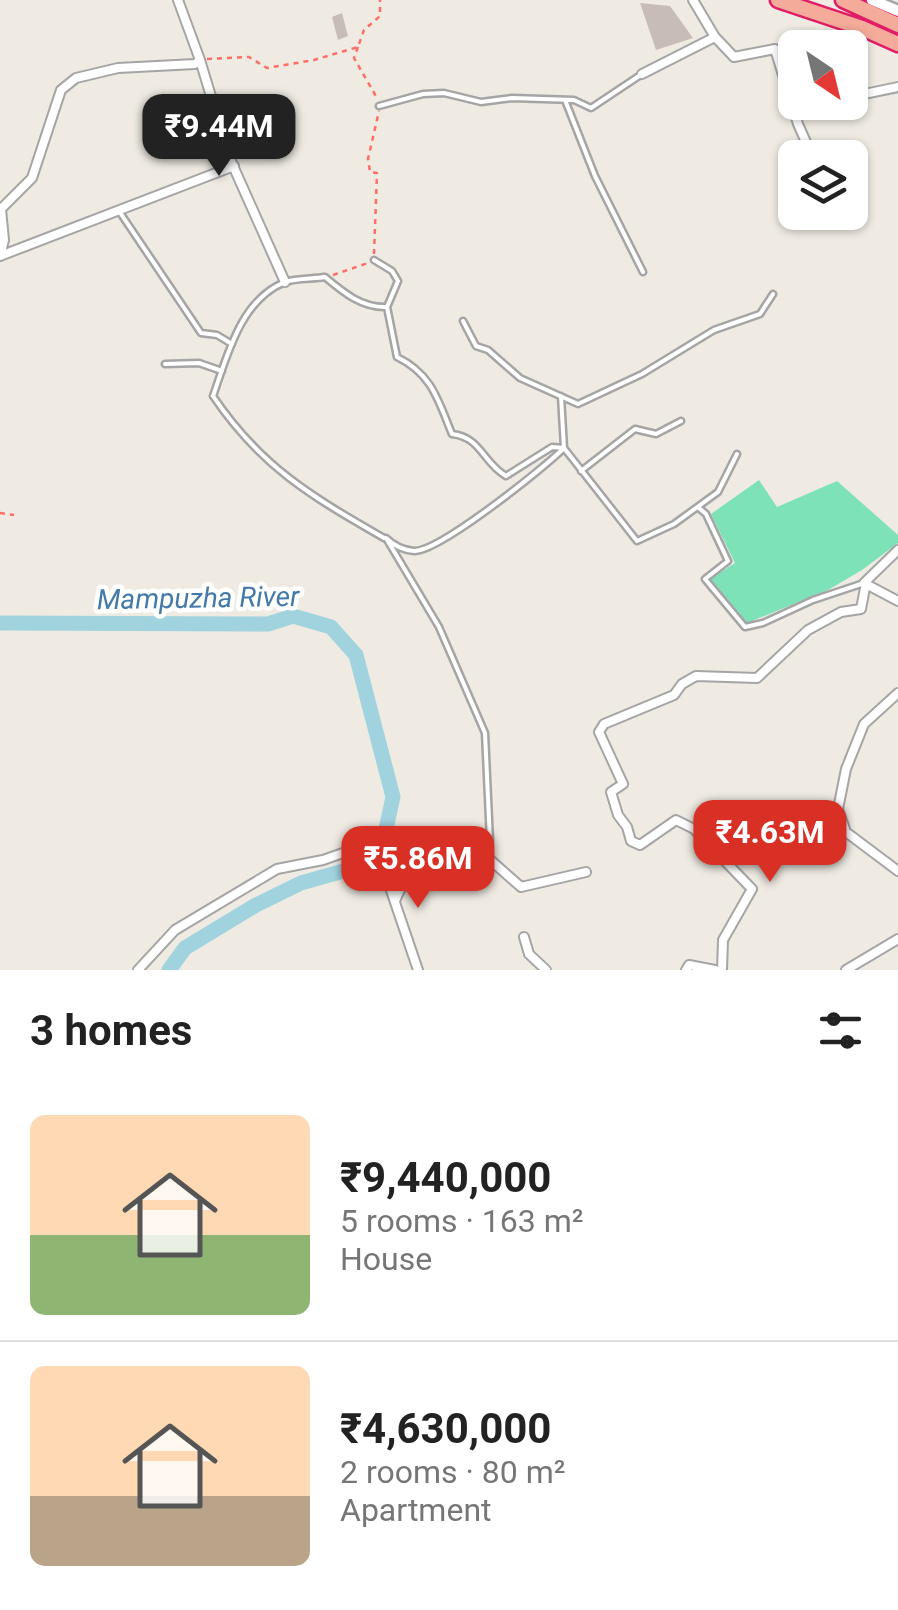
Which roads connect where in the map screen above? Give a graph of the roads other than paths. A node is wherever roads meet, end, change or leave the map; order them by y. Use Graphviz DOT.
graph roads {
  1 [pos="178,0"];
  2 [pos="693,0"];
  3 [pos="778,0"];
  4 [pos="872,0"];
  5 [pos="851,1"];
  6 [pos="898,10"];
  7 [pos="898,26"];
  8 [pos="715,37"];
  9 [pos="898,44"];
  10 [pos="778,56"];
  11 [pos="200,60"];
  12 [pos="642,74"];
  13 [pos="898,88"];
  14 [pos="868,94"];
  15 [pos="565,100"];
  16 [pos="380,106"];
  17 [pos="234,166"];
  18 [pos="119,210"];
  19 [pos="0,256"];
  20 [pos="374,260"];
  21 [pos="644,272"];
  22 [pos="285,282"];
  23 [pos="773,294"];
  24 [pos="387,308"];
  25 [pos="463,322"];
  26 [pos="232,344"];
  27 [pos="165,364"];
  28 [pos="222,371"];
  29 [pos="560,396"];
  30 [pos="681,421"];
  31 [pos="564,448"];
  32 [pos="737,454"];
  33 [pos="582,471"];
  34 [pos="699,508"];
  35 [pos="386,538"];
  36 [pos="898,550"];
  37 [pos="865,586"];
  38 [pos="898,601"];
  39 [pos="898,693"];
  40 [pos="480,850"];
  41 [pos="898,871"];
  42 [pos="586,872"];
  43 [pos="395,902"];
  44 [pos="524,938"];
  45 [pos="898,939"];
  46 [pos="138,970"];
  47 [pos="418,970"];
  48 [pos="546,970"];
  49 [pos="686,970"];
  50 [pos="714,970"];
  51 [pos="722,970"];
  52 [pos="846,970"];
  1 -- 11 [label="street"];
  2 -- 8 [label="street"];
  3 -- 9 [label="highway"];
  4 -- 6 [label="street"];
  5 -- 7 [label="highway"];
  8 -- 10 [label="street"];
  8 -- 12 [label="street"];
  11 -- 17 [label="street"];
  11 -- 19 [label="street"];
  12 -- 15 [label="lane"];
  13 -- 14 [label="street"];
  15 -- 16 [label="lane"];
  15 -- 21 [label="lane"];
  17 -- 18 [label="street"];
  17 -- 22 [label="street"];
  18 -- 19 [label="street"];
  18 -- 26 [label="lane"];
  20 -- 24 [label="lane"];
  22 -- 24 [label="lane"];
  22 -- 26 [label="lane"];
  23 -- 29 [label="lane"];
  24 -- 31 [label="lane"];
  25 -- 29 [label="lane"];
  26 -- 28 [label="lane"];
  27 -- 28 [label="lane"];
  28 -- 35 [label="lane"];
  29 -- 31 [label="lane"];
  30 -- 33 [label="lane"];
  31 -- 33 [label="lane"];
  31 -- 35 [label="lane"];
  32 -- 34 [label="lane"];
  33 -- 34 [label="lane"];
  34 -- 37 [label="lane"];
  35 -- 40 [label="lane"];
  36 -- 37 [label="street"];
  37 -- 38 [label="street"];
  37 -- 51 [label="street"];
  39 -- 41 [label="street"];
  40 -- 42 [label="street"];
  40 -- 43 [label="street"];
  43 -- 46 [label="street"];
  43 -- 47 [label="street"];
  44 -- 48 [label="street"];
  45 -- 52 [label="street"];
  49 -- 50 [label="street"];
}
